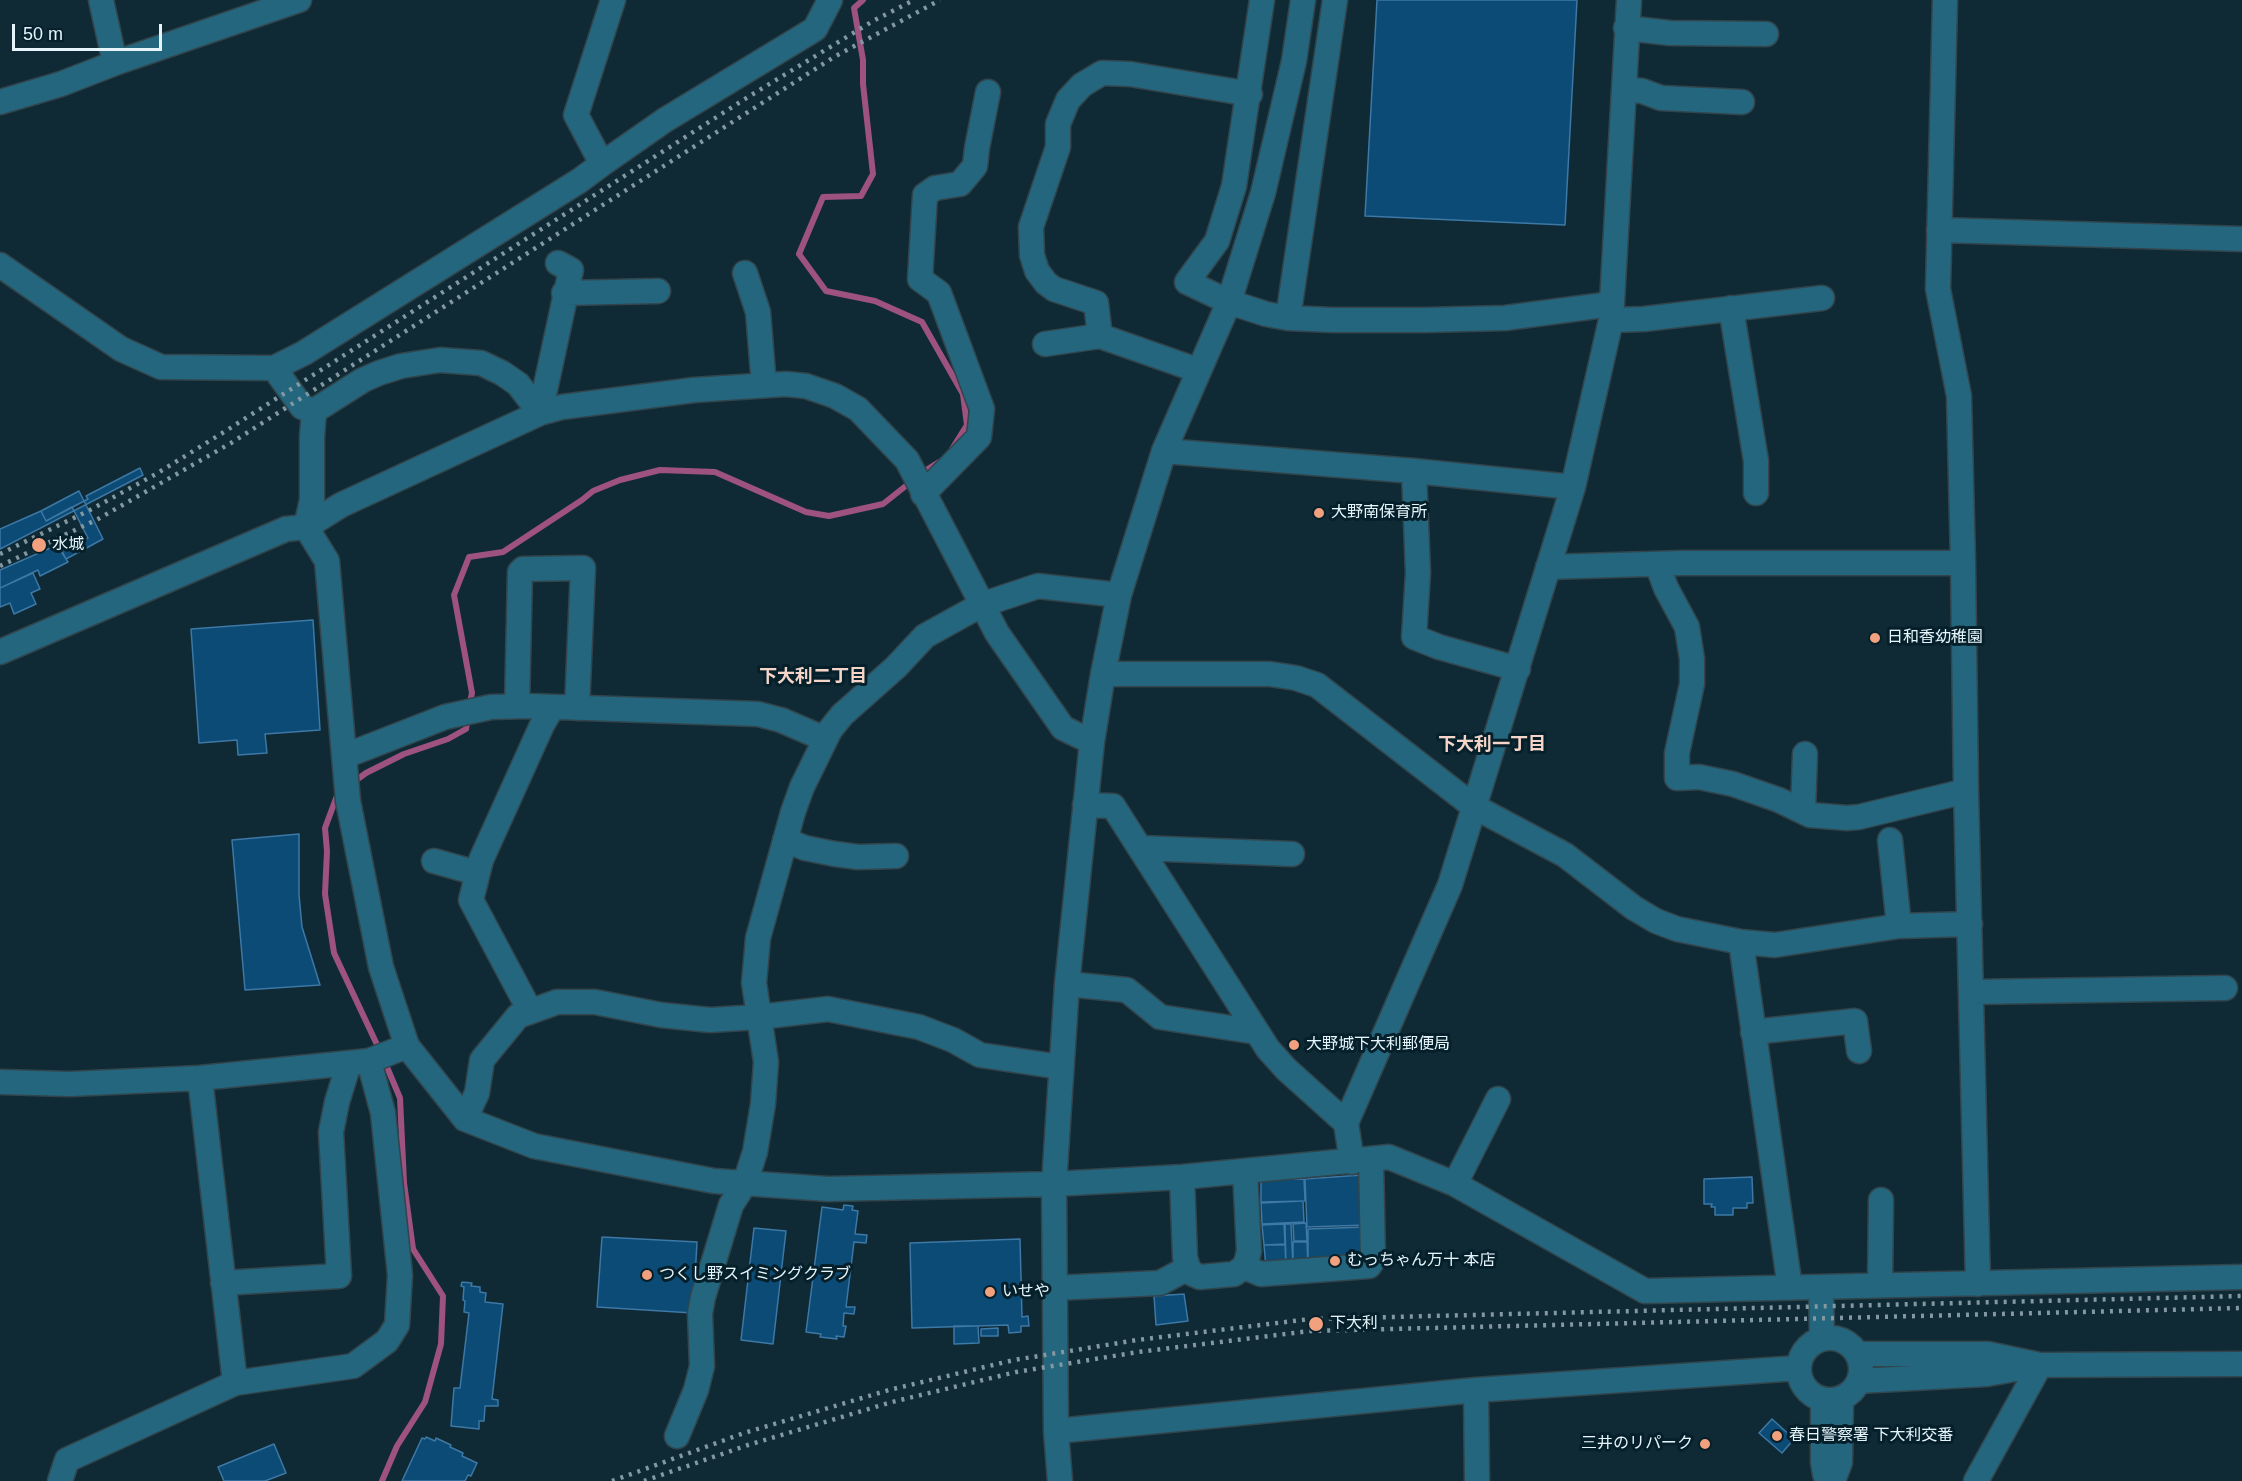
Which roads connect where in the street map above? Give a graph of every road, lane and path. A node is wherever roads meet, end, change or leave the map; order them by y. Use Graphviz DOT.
graph roads {
  1 [pos="101,0"];
  2 [pos="299,0"];
  3 [pos="613,0"];
  4 [pos="830,0"];
  5 [pos="1262,0"];
  6 [pos="1303,0"];
  7 [pos="1335,0"];
  8 [pos="1629,0"];
  9 [pos="1945,0"];
  10 [pos="1626,28"];
  11 [pos="1766,34"];
  12 [pos="115,63"];
  13 [pos="1624,89"];
  14 [pos="988,92"];
  15 [pos="1250,94"];
  16 [pos="0,102"];
  17 [pos="1742,102"];
  18 [pos="602,164"];
  19 [pos="1939,230"];
  20 [pos="2242,239"];
  21 [pos="558,263"];
  22 [pos="0,265"];
  23 [pos="745,273"];
  24 [pos="658,291"];
  25 [pos="564,293"];
  26 [pos="1822,298"];
  27 [pos="1229,302"];
  28 [pos="1731,308"];
  29 [pos="1612,312"];
  30 [pos="1288,318"];
  31 [pos="1100,336"];
  32 [pos="1045,344"];
  33 [pos="274,368"];
  34 [pos="1197,370"];
  35 [pos="764,385"];
  36 [pos="314,411"];
  37 [pos="540,413"];
  38 [pos="1164,451"];
  39 [pos="1414,471"];
  40 [pos="1573,487"];
  41 [pos="1756,493"];
  42 [pos="923,495"];
  43 [pos="306,527"];
  44 [pos="1964,563"];
  45 [pos="1657,564"];
  46 [pos="1548,567"];
  47 [pos="1119,595"];
  48 [pos="981,604"];
  49 [pos="0,652"];
  50 [pos="1518,669"];
  51 [pos="1103,674"];
  52 [pos="517,706"];
  53 [pos="552,708"];
  54 [pos="577,708"];
  55 [pos="825,740"];
  56 [pos="1092,742"];
  57 [pos="1805,754"];
  58 [pos="345,760"];
  59 [pos="1966,791"];
  60 [pos="1086,805"];
  61 [pos="1473,806"];
  62 [pos="1803,811"];
  63 [pos="784,840"];
  64 [pos="1890,840"];
  65 [pos="1141,848"];
  66 [pos="1292,854"];
  67 [pos="897,856"];
  68 [pos="435,861"];
  69 [pos="477,873"];
  70 [pos="1970,924"];
  71 [pos="1899,926"];
  72 [pos="1741,942"];
  73 [pos="1067,984"];
  74 [pos="2226,988"];
  75 [pos="1971,992"];
  76 [pos="530,1011"];
  77 [pos="759,1017"];
  78 [pos="1257,1032"];
  79 [pos="1754,1032"];
  80 [pos="407,1046"];
  81 [pos="1859,1052"];
  82 [pos="359,1062"];
  83 [pos="1061,1067"];
  84 [pos="200,1078"];
  85 [pos="0,1082"];
  86 [pos="1498,1099"];
  87 [pos="465,1119"];
  88 [pos="1346,1123"];
  89 [pos="1361,1160"];
  90 [pos="1245,1171"];
  91 [pos="1182,1177"];
  92 [pos="745,1184"];
  93 [pos="1054,1184"];
  94 [pos="1455,1184"];
  95 [pos="1881,1200"];
  96 [pos="1244,1267"];
  97 [pos="1188,1268"];
  98 [pos="2242,1277"];
  99 [pos="223,1283"];
  100 [pos="1978,1284"];
  101 [pos="1880,1285"];
  102 [pos="1828,1287"];
  103 [pos="1054,1288"];
  104 [pos="1790,1288"];
  105 [pos="1829,1338"];
  106 [pos="1858,1354"];
  107 [pos="2242,1364"];
  108 [pos="2040,1365"];
  109 [pos="1799,1368"];
  110 [pos="1859,1381"];
  111 [pos="235,1383"];
  112 [pos="1476,1390"];
  113 [pos="1832,1399"];
  114 [pos="1056,1431"];
  115 [pos="677,1436"];
  116 [pos="1983,1479"];
  117 [pos="60,1481"];
  118 [pos="1060,1481"];
  119 [pos="1477,1481"];
  120 [pos="1832,1481"];
  1 -- 12 [label="street"];
  2 -- 12 [label="street"];
  3 -- 18 [label="street"];
  4 -- 18 [label="street"];
  5 -- 15 [label="street"];
  6 -- 27 [label="street"];
  7 -- 30 [label="street"];
  8 -- 10 [label="street"];
  9 -- 19 [label="street"];
  10 -- 11 [label="street"];
  10 -- 13 [label="street"];
  12 -- 16 [label="street"];
  13 -- 17 [label="street"];
  13 -- 29 [label="street"];
  14 -- 42 [label="street"];
  15 -- 27 [label="street"];
  15 -- 31 [label="street"];
  18 -- 33 [label="street"];
  19 -- 20 [label="street"];
  19 -- 44 [label="street"];
  21 -- 25 [label="street"];
  22 -- 33 [label="street"];
  23 -- 35 [label="street"];
  24 -- 25 [label="street"];
  25 -- 37 [label="street"];
  26 -- 28 [label="street"];
  27 -- 30 [label="street"];
  27 -- 34 [label="street"];
  28 -- 29 [label="street"];
  28 -- 41 [label="street"];
  29 -- 30 [label="street"];
  29 -- 40 [label="street"];
  31 -- 32 [label="street"];
  31 -- 34 [label="street"];
  33 -- 36 [label="street"];
  34 -- 38 [label="street"];
  35 -- 37 [label="street"];
  35 -- 42 [label="street"];
  36 -- 37 [label="street"];
  36 -- 43 [label="street"];
  37 -- 43 [label="street"];
  38 -- 39 [label="street"];
  38 -- 47 [label="street"];
  39 -- 40 [label="street"];
  39 -- 50 [label="street"];
  40 -- 46 [label="street"];
  42 -- 48 [label="street"];
  43 -- 49 [label="street"];
  43 -- 58 [label="street"];
  44 -- 45 [label="street"];
  44 -- 59 [label="street"];
  45 -- 46 [label="street"];
  45 -- 62 [label="street"];
  46 -- 50 [label="street"];
  47 -- 48 [label="street"];
  47 -- 51 [label="street"];
  48 -- 55 [label="street"];
  48 -- 56 [label="street"];
  50 -- 61 [label="street"];
  51 -- 56 [label="street"];
  51 -- 61 [label="street"];
  52 -- 53 [label="street"];
  52 -- 54 [label="street"];
  52 -- 58 [label="street"];
  53 -- 54 [label="street"];
  53 -- 69 [label="street"];
  54 -- 55 [label="street"];
  55 -- 63 [label="street"];
  56 -- 60 [label="street"];
  57 -- 62 [label="street"];
  58 -- 80 [label="street"];
  59 -- 62 [label="street"];
  59 -- 70 [label="street"];
  60 -- 65 [label="street"];
  60 -- 73 [label="street"];
  61 -- 72 [label="street"];
  61 -- 88 [label="street"];
  63 -- 67 [label="street"];
  63 -- 77 [label="street"];
  64 -- 71 [label="street"];
  65 -- 66 [label="street"];
  65 -- 78 [label="street"];
  68 -- 69 [label="street"];
  69 -- 76 [label="street"];
  70 -- 71 [label="street"];
  70 -- 75 [label="street"];
  71 -- 72 [label="street"];
  72 -- 79 [label="street"];
  73 -- 78 [label="street"];
  73 -- 83 [label="street"];
  74 -- 75 [label="street"];
  75 -- 100 [label="street"];
  76 -- 77 [label="street"];
  76 -- 87 [label="street"];
  77 -- 83 [label="street"];
  77 -- 92 [label="street"];
  78 -- 88 [label="street"];
  79 -- 81 [label="street"];
  79 -- 104 [label="street"];
  80 -- 82 [label="street"];
  80 -- 87 [label="street"];
  82 -- 84 [label="street"];
  82 -- 99 [label="street"];
  82 -- 111 [label="street"];
  83 -- 93 [label="street"];
  84 -- 85 [label="street"];
  84 -- 99 [label="street"];
  86 -- 94 [label="street"];
  87 -- 92 [label="street"];
  88 -- 89 [label="street"];
  89 -- 90 [label="street"];
  89 -- 94 [label="street"];
  89 -- 96 [label="street"];
  90 -- 91 [label="street"];
  90 -- 96 [label="street"];
  91 -- 93 [label="street"];
  91 -- 97 [label="street"];
  92 -- 93 [label="street"];
  92 -- 115 [label="street"];
  93 -- 103 [label="street"];
  94 -- 104 [label="street"];
  95 -- 101 [label="street"];
  96 -- 97 [label="street"];
  97 -- 103 [label="street"];
  98 -- 100 [label="street"];
  99 -- 111 [label="street"];
  100 -- 101 [label="street"];
  101 -- 102 [label="street"];
  102 -- 104 [label="street"];
  102 -- 105 [label="street"];
  103 -- 114 [label="street"];
  105 -- 106 [label="street"];
  105 -- 109 [label="street"];
  106 -- 108 [label="street"];
  106 -- 110 [label="street"];
  107 -- 108 [label="street"];
  108 -- 110 [label="street"];
  108 -- 116 [label="street"];
  109 -- 112 [label="street"];
  109 -- 113 [label="street"];
  110 -- 113 [label="street"];
  111 -- 117 [label="street"];
  112 -- 114 [label="street"];
  112 -- 119 [label="street"];
  113 -- 120 [label="street"];
  114 -- 118 [label="street"];
}
